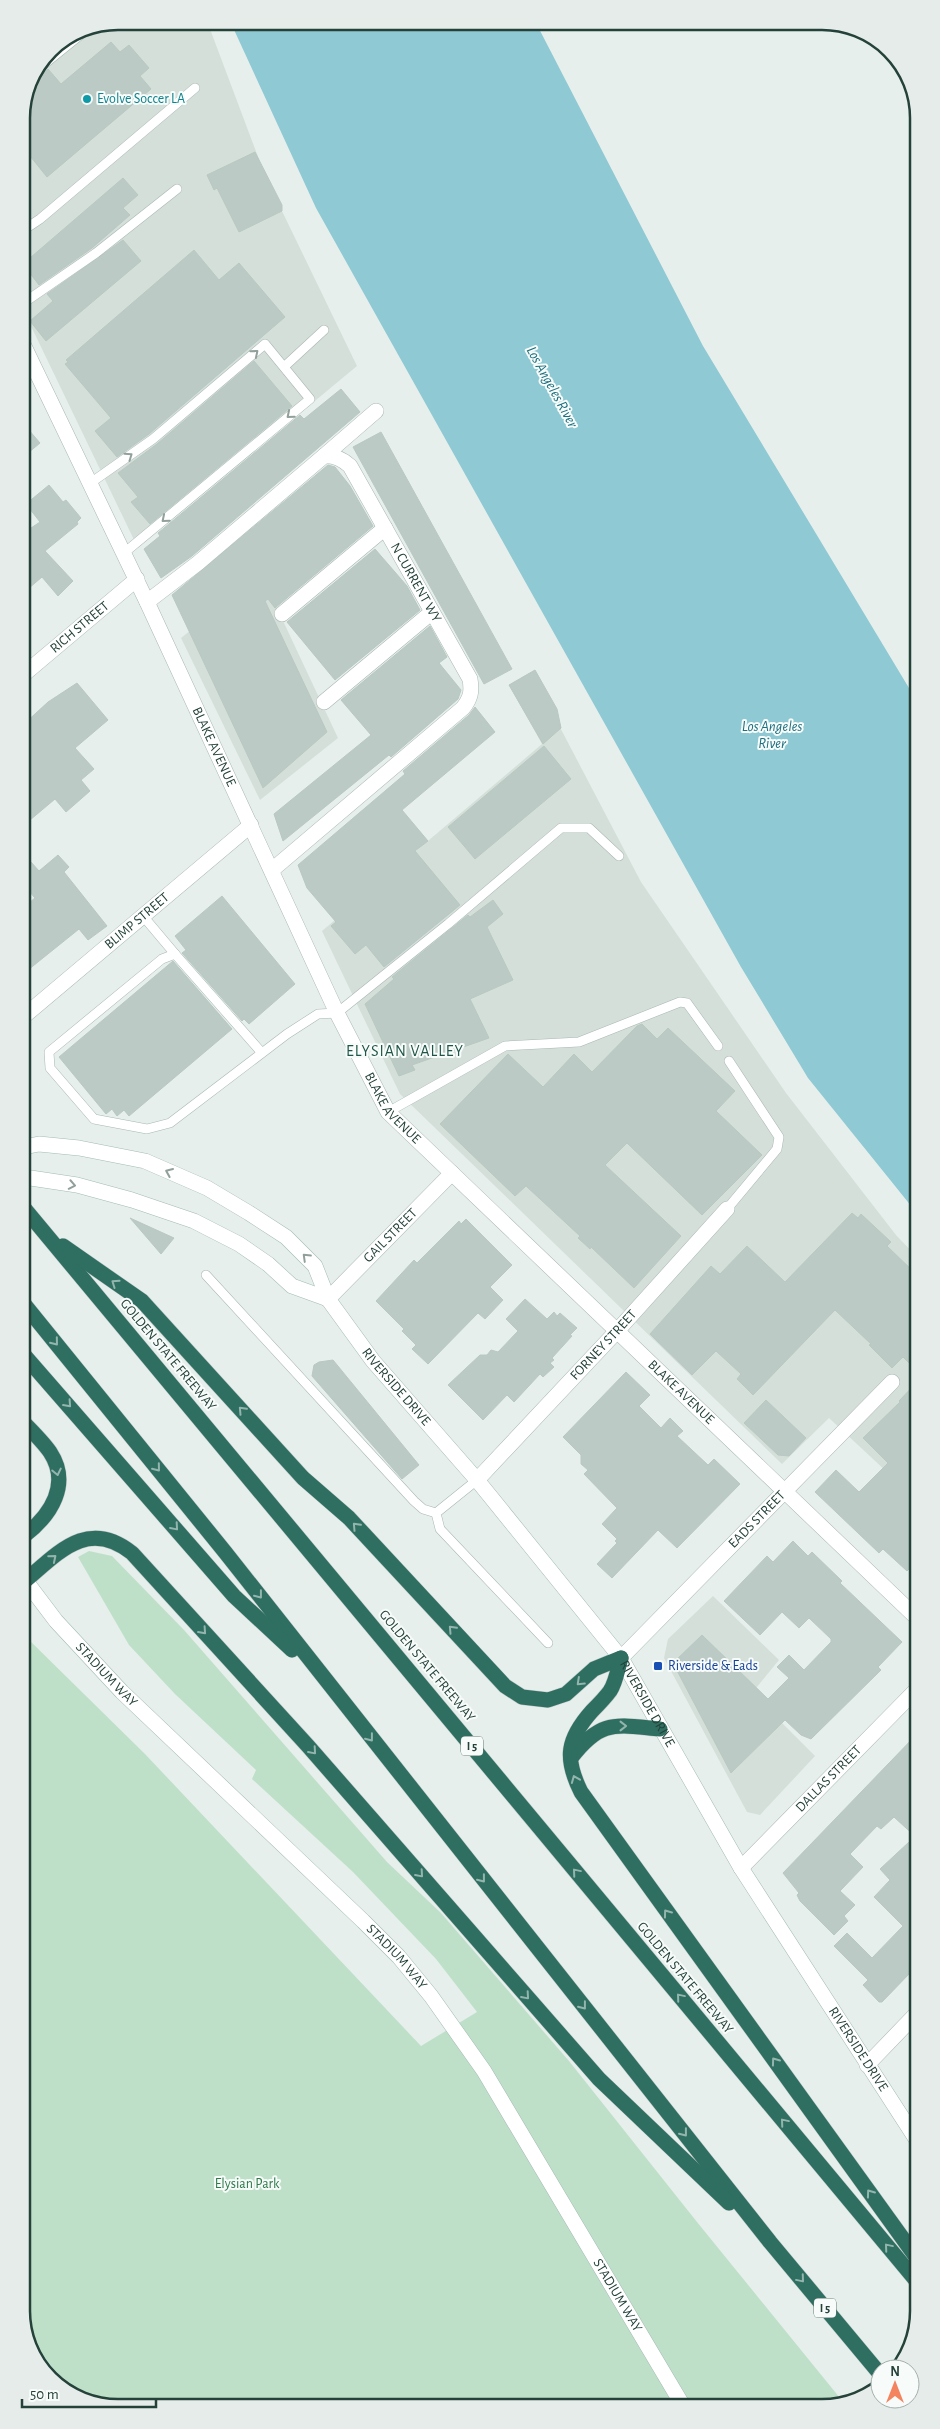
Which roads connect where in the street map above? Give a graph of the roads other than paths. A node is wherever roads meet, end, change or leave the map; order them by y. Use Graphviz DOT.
graph roads {
  1 [pos="195,88"];
  2 [pos="177,189"];
  3 [pos="30,226"];
  4 [pos="30,298"];
  5 [pos="324,330"];
  6 [pos="30,359"];
  7 [pos="285,366"];
  8 [pos="376,411"];
  9 [pos="324,456"];
  10 [pos="90,484"];
  11 [pos="385,528"];
  12 [pos="124,553"];
  13 [pos="137,579"];
  14 [pos="147,602"];
  15 [pos="432,612"];
  16 [pos="282,614"];
  17 [pos="30,669"];
  18 [pos="324,702"];
  19 [pos="251,825"];
  20 [pos="619,856"];
  21 [pos="272,870"];
  22 [pos="143,916"];
  23 [pos="175,954"];
  24 [pos="30,1011"];
  25 [pos="337,1013"];
  26 [pos="718,1046"];
  27 [pos="262,1053"];
  28 [pos="729,1061"];
  29 [pos="388,1112"];
  30 [pos="30,1146"];
  31 [pos="452,1173"];
  32 [pos="30,1178"];
  33 [pos="727,1209"];
  34 [pos="30,1215"];
  35 [pos="47,1235"];
  36 [pos="206,1276"];
  37 [pos="328,1299"];
  38 [pos="30,1311"];
  39 [pos="617,1331"];
  40 [pos="30,1362"];
  41 [pos="892,1382"];
  42 [pos="30,1430"];
  43 [pos="478,1480"];
  44 [pos="784,1490"];
  45 [pos="436,1513"];
  46 [pos="30,1529"];
  47 [pos="30,1577"];
  48 [pos="30,1588"];
  49 [pos="910,1611"];
  50 [pos="548,1643"];
  51 [pos="621,1658"];
  52 [pos="329,1686"];
  53 [pos="910,1695"];
  54 [pos="660,1729"];
  55 [pos="570,1759"];
  56 [pos="741,1868"];
  57 [pos="910,2020"];
  58 [pos="867,2065"];
  59 [pos="910,2130"];
  60 [pos="770,2242"];
  61 [pos="910,2249"];
  62 [pos="910,2273"];
  63 [pos="870,2362"];
  64 [pos="679,2399"];
  1 -- 3 [label="lane"];
  2 -- 4 [label="lane"];
  5 -- 7 [label="lane"];
  6 -- 10 [label="street, BLAKE AVENUE"];
  10 -- 7 [label="lane, one-way"];
  7 -- 12 [label="lane, one-way"];
  8 -- 9 [label="street"];
  9 -- 11 [label="street, N CURRENT WY"];
  9 -- 14 [label="street"];
  10 -- 12 [label="street, BLAKE AVENUE"];
  11 -- 15 [label="street, N CURRENT WY"];
  11 -- 16 [label="street"];
  12 -- 13 [label="street, BLAKE AVENUE"];
  13 -- 14 [label="street, BLAKE AVENUE"];
  13 -- 17 [label="street, RICH STREET"];
  14 -- 19 [label="street, BLAKE AVENUE"];
  15 -- 18 [label="street"];
  15 -- 21 [label="street, N CURRENT WY"];
  19 -- 21 [label="street, BLAKE AVENUE"];
  19 -- 22 [label="street, BLIMP STREET"];
  20 -- 25 [label="lane"];
  21 -- 25 [label="street, BLAKE AVENUE"];
  22 -- 23 [label="lane"];
  22 -- 24 [label="street, BLIMP STREET"];
  23 -- 27 [label="lane"];
  23 -- 27 [label="lane"];
  25 -- 27 [label="lane"];
  25 -- 29 [label="street, BLAKE AVENUE"];
  26 -- 29 [label="lane"];
  28 -- 33 [label="lane"];
  29 -- 31 [label="street, BLAKE AVENUE"];
  37 -- 30 [label="street, RIVERSIDE DRIVE, one-way"];
  31 -- 37 [label="street, GAIL STREET"];
  31 -- 39 [label="street, BLAKE AVENUE"];
  32 -- 37 [label="street, one-way"];
  33 -- 39 [label="street, FORNEY STREET"];
  34 -- 35 [label="highway, GOLDEN STATE FREEWAY / I 5"];
  51 -- 35 [label="highway, one-way"];
  62 -- 35 [label="highway, GOLDEN STATE FREEWAY / I 5, one-way"];
  36 -- 45 [label="lane"];
  37 -- 43 [label="street, RIVERSIDE DRIVE"];
  38 -- 52 [label="highway, I 5, one-way"];
  39 -- 43 [label="street, FORNEY STREET"];
  39 -- 44 [label="street, BLAKE AVENUE"];
  40 -- 52 [label="highway, one-way"];
  41 -- 44 [label="street, EADS STREET"];
  42 -- 46 [label="highway, one-way"];
  43 -- 45 [label="lane"];
  43 -- 51 [label="street, RIVERSIDE DRIVE"];
  44 -- 49 [label="street, BLAKE AVENUE"];
  44 -- 51 [label="street, EADS STREET"];
  45 -- 50 [label="lane"];
  47 -- 60 [label="highway, one-way"];
  48 -- 64 [label="street, STADIUM WAY"];
  51 -- 54 [label="street, RIVERSIDE DRIVE"];
  51 -- 55 [label="highway"];
  52 -- 60 [label="highway, I 5, one-way"];
  53 -- 56 [label="street, DALLAS STREET"];
  55 -- 54 [label="highway, one-way"];
  54 -- 56 [label="street, RIVERSIDE DRIVE"];
  61 -- 55 [label="highway, one-way"];
  56 -- 58 [label="street, RIVERSIDE DRIVE"];
  57 -- 58 [label="street"];
  58 -- 59 [label="street, RIVERSIDE DRIVE"];
  60 -- 63 [label="highway, I 5, one-way"];
}
